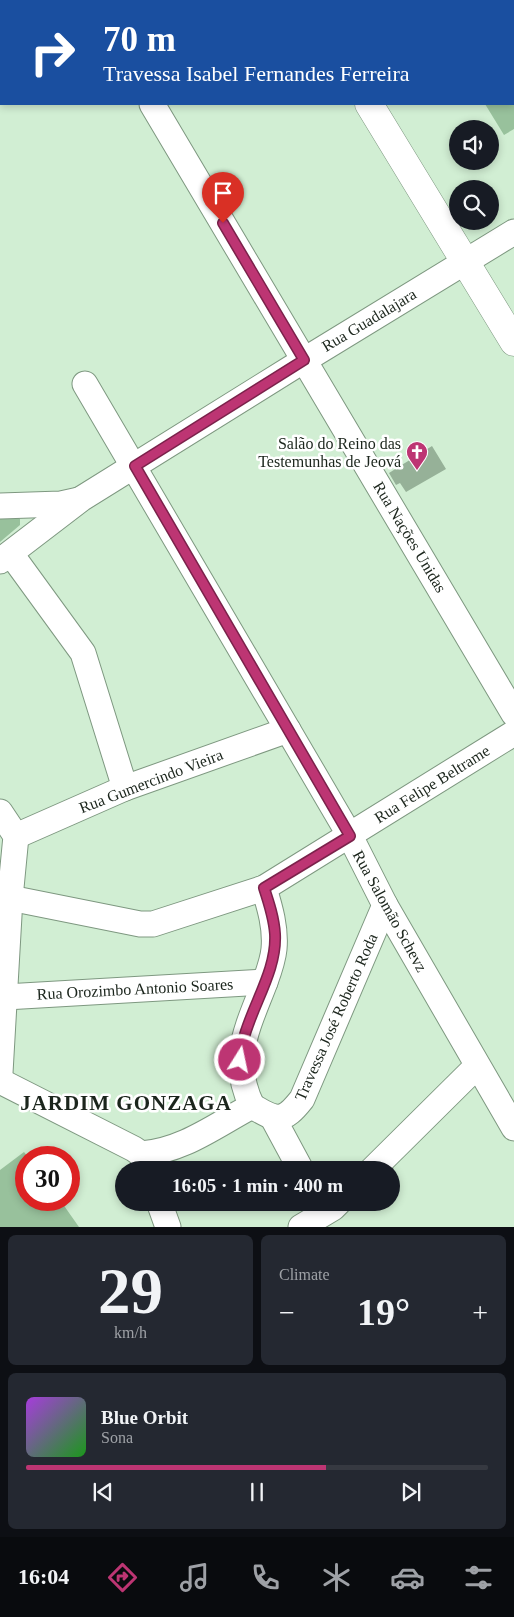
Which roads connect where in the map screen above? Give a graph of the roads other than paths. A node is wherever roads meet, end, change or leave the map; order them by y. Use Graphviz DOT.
graph roads {
  1 [pos="153,105"];
  2 [pos="370,105"];
  3 [pos="514,232"];
  4 [pos="465,261"];
  5 [pos="514,342"];
  6 [pos="304,360"];
  7 [pos="85,384"];
  8 [pos="135,466"];
  9 [pos="81,499"];
  10 [pos="0,506"];
  11 [pos="6,557"];
  12 [pos="514,714"];
  13 [pos="288,730"];
  14 [pos="514,733"];
  15 [pos="125,788"];
  16 [pos="0,812"];
  17 [pos="16,836"];
  18 [pos="350,836"];
  19 [pos="264,888"];
  20 [pos="10,898"];
  21 [pos="385,906"];
  22 [pos="264,982"];
  23 [pos="5,997"];
  24 [pos="477,1066"];
  25 [pos="0,1072"];
  26 [pos="0,1081"];
  27 [pos="263,1112"];
  28 [pos="514,1128"];
  29 [pos="143,1161"];
  30 [pos="146,1161"];
  31 [pos="295,1161"];
  32 [pos="381,1161"];
  33 [pos="162,1211"];
  34 [pos="329,1211"];
  35 [pos="168,1227"];
  36 [pos="301,1227"];
  1 -- 6 [label="street, Rua Nações Unidas"];
  2 -- 4 [label="main road"];
  3 -- 4 [label="street, Rua Guadalajara"];
  4 -- 5 [label="main road"];
  4 -- 6 [label="street, Rua Guadalajara"];
  6 -- 8 [label="street, Rua Guadalajara"];
  6 -- 12 [label="street, Rua Nações Unidas"];
  7 -- 8 [label="street, Rua Salomão Schevz"];
  8 -- 9 [label="street, Rua Guadalajara"];
  8 -- 13 [label="street, Rua Salomão Schevz"];
  9 -- 10 [label="street"];
  9 -- 11 [label="street, Rua Guadalajara"];
  11 -- 15 [label="street"];
  13 -- 15 [label="street, Rua Gumercindo Vieira"];
  13 -- 18 [label="street, Rua Salomão Schevz"];
  14 -- 18 [label="street, Rua Felipe Beltrame"];
  15 -- 17 [label="street, Rua Gumercindo Vieira"];
  16 -- 17 [label="street"];
  17 -- 20 [label="street"];
  18 -- 19 [label="street, Rua Felipe Beltrame"];
  18 -- 21 [label="street, Rua Salomão Schevz"];
  19 -- 20 [label="street, Rua Felipe Beltrame"];
  19 -- 22 [label="street"];
  20 -- 23 [label="street"];
  21 -- 24 [label="street, Rua Salomão Schevz"];
  21 -- 27 [label="street, Travessa José Roberto Roda"];
  22 -- 23 [label="street, Rua Orozimbo Antonio Soares"];
  22 -- 27 [label="street"];
  23 -- 25 [label="street"];
  24 -- 28 [label="street, Rua Salomão Schevz"];
  24 -- 32 [label="street"];
  26 -- 29 [label="street"];
  27 -- 30 [label="street, Travessa José Roberto Roda"];
  27 -- 31 [label="street"];
  33 -- 35 [label="street"];
  34 -- 36 [label="street"];
}
